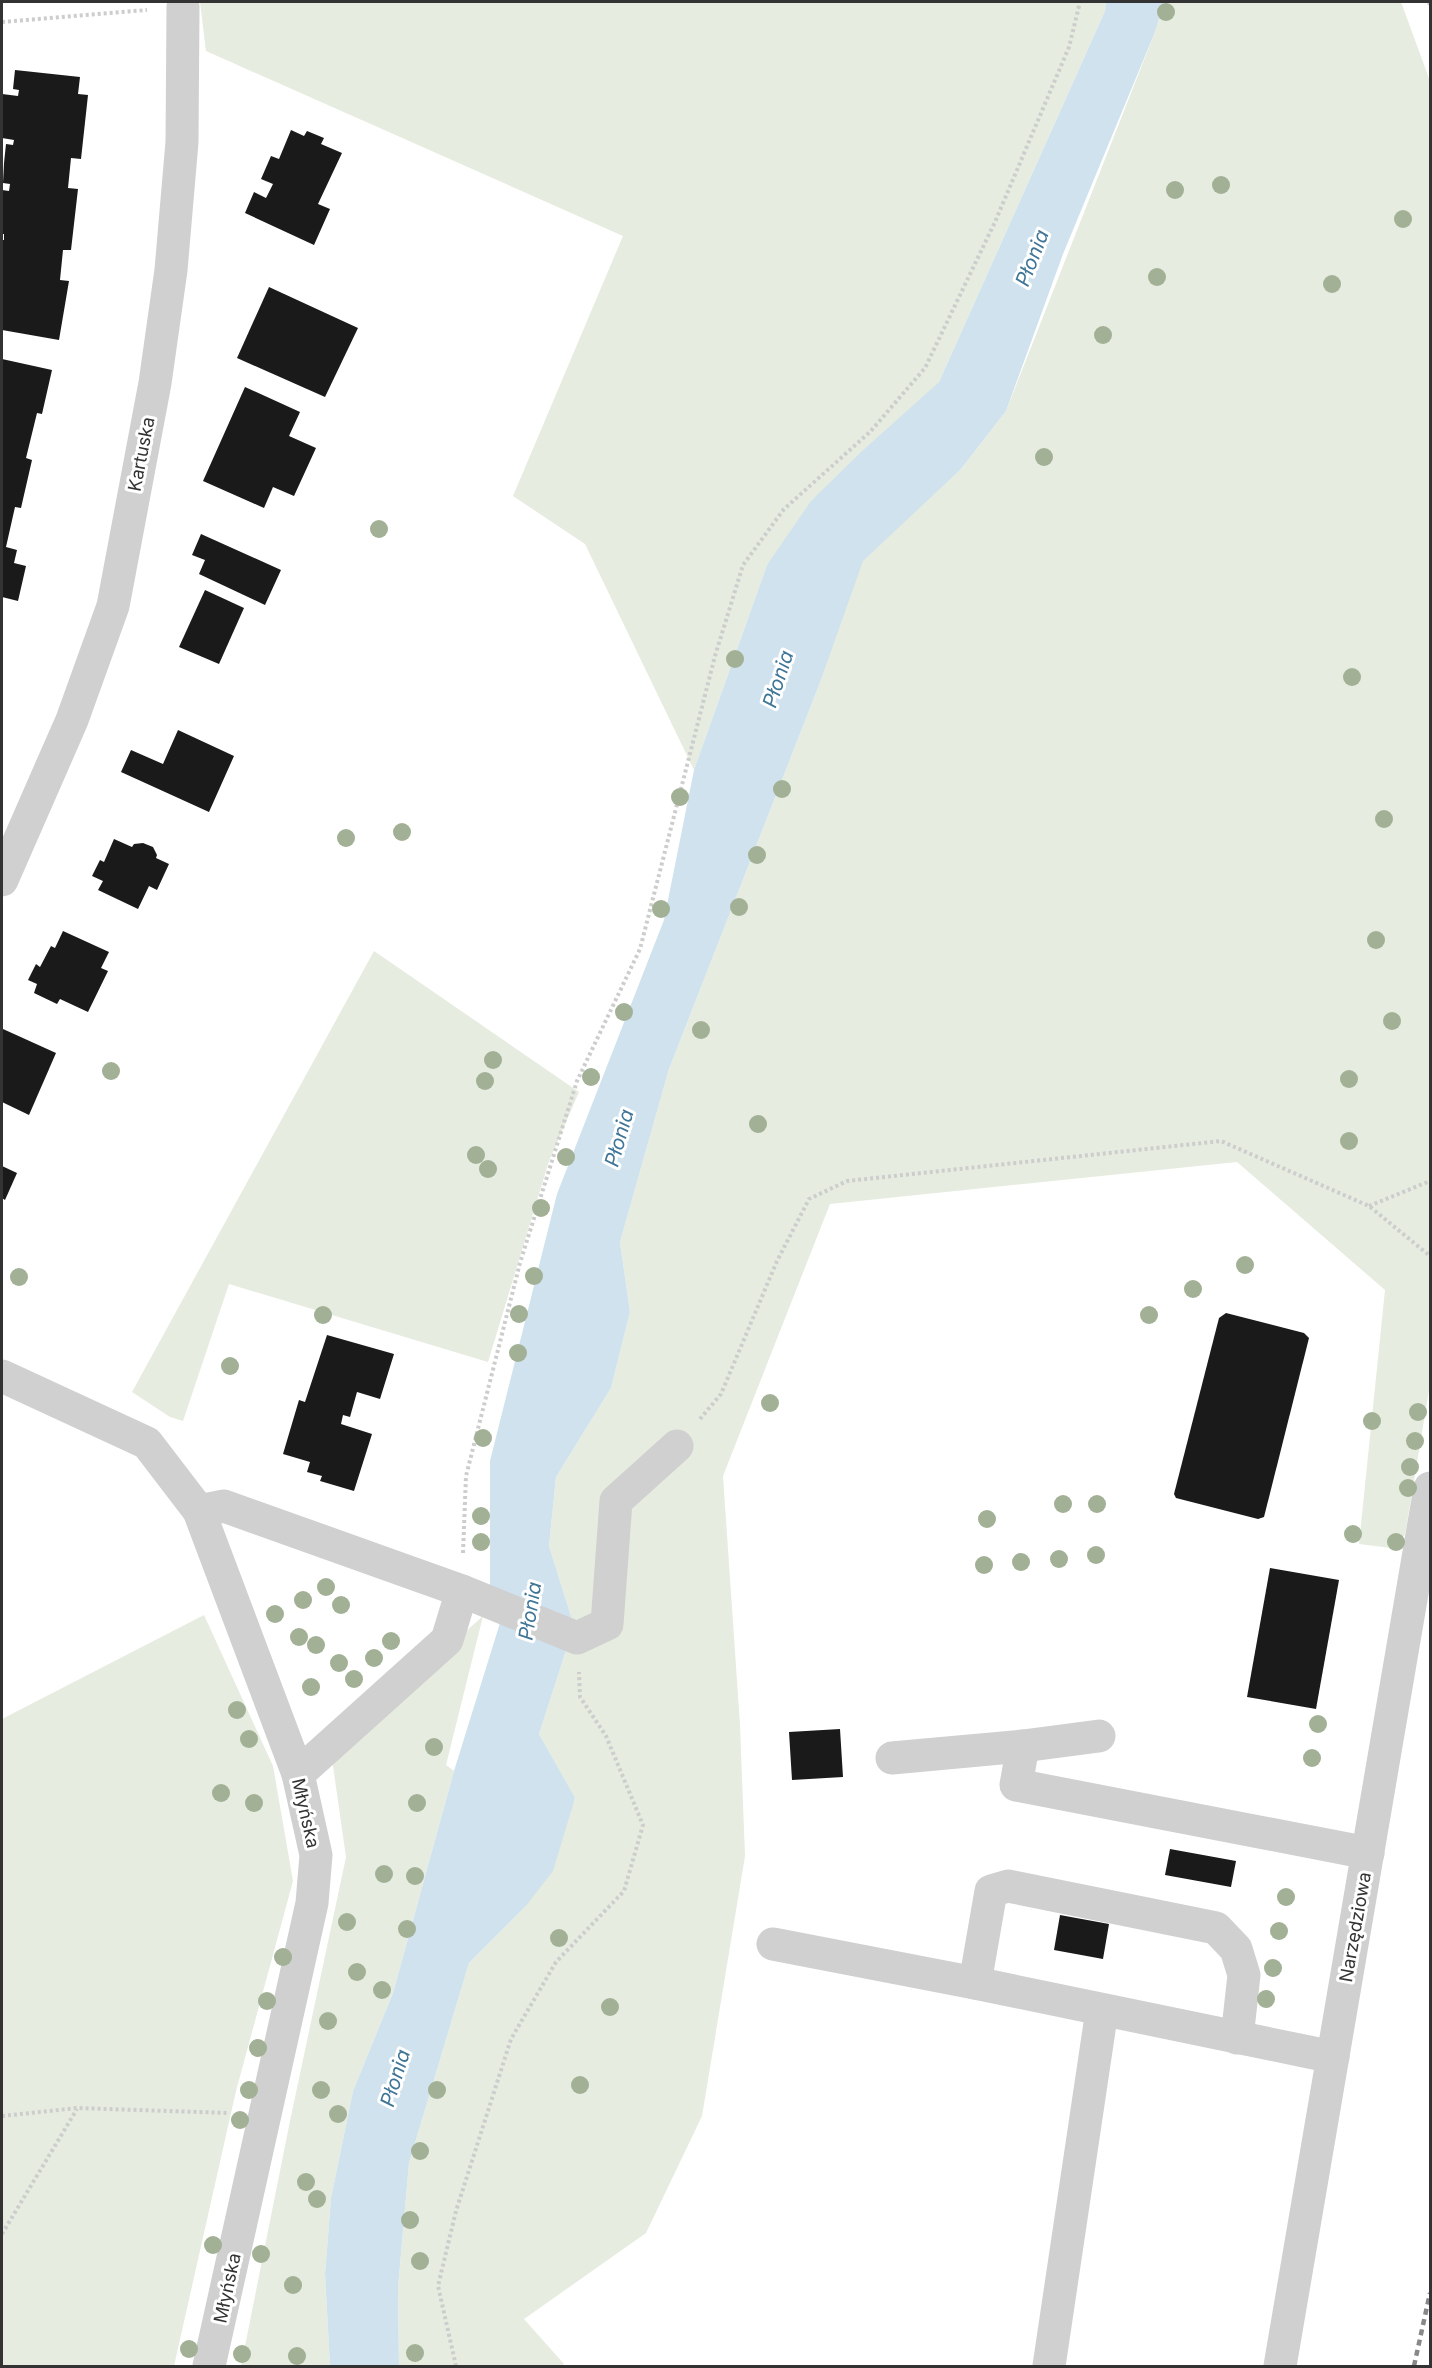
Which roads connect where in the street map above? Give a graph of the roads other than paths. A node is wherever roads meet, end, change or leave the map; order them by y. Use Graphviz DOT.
graph roads {
  1 [pos="183,7"];
  2 [pos="2,880"];
  3 [pos="2,1376"];
  4 [pos="677,1446"];
  5 [pos="1431,1488"];
  6 [pos="199,1511"];
  7 [pos="462,1591"];
  8 [pos="1099,1736"];
  9 [pos="1023,1746"];
  10 [pos="892,1758"];
  11 [pos="298,1774"];
  12 [pos="1368,1853"];
  13 [pos="773,1944"];
  14 [pos="975,1983"];
  15 [pos="1102,2010"];
  16 [pos="1237,2038"];
  17 [pos="1333,2057"];
  18 [pos="209,2367"];
  19 [pos="1049,2367"];
  20 [pos="1280,2367"];
  1 -- 2 [label="street, Kartuska"];
  3 -- 6 [label="street, Młyńska"];
  4 -- 7 [label="street"];
  5 -- 12 [label="street, Narzędziowa"];
  6 -- 7 [label="street"];
  6 -- 11 [label="street, Młyńska"];
  7 -- 11 [label="street"];
  8 -- 9 [label="street"];
  9 -- 10 [label="street"];
  9 -- 12 [label="street"];
  11 -- 18 [label="street, Młyńska"];
  12 -- 17 [label="street, Narzędziowa"];
  13 -- 14 [label="street"];
  14 -- 15 [label="street"];
  14 -- 16 [label="street"];
  15 -- 16 [label="street"];
  15 -- 19 [label="street"];
  16 -- 17 [label="street"];
  17 -- 20 [label="street, Narzędziowa"];
}
